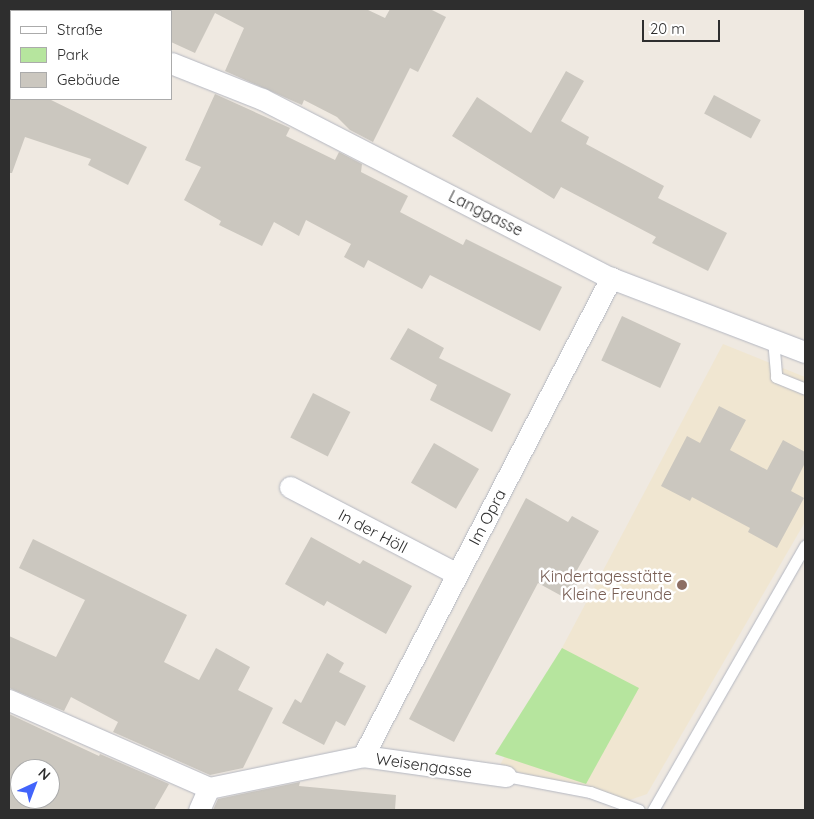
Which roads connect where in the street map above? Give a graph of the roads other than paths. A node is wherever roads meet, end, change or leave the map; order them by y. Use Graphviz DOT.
graph roads {
  1 [pos="172,63"];
  2 [pos="611,278"];
  3 [pos="773,339"];
  4 [pos="805,352"];
  5 [pos="805,389"];
  6 [pos="290,487"];
  7 [pos="805,546"];
  8 [pos="457,574"];
  9 [pos="9,700"];
  10 [pos="363,756"];
  11 [pos="506,776"];
  12 [pos="209,788"];
  13 [pos="199,810"];
  14 [pos="639,810"];
  15 [pos="653,810"];
  1 -- 2 [label="street, Langgasse"];
  2 -- 3 [label="street, Langgasse"];
  2 -- 8 [label="street, Im Opra"];
  3 -- 4 [label="street, Langgasse"];
  3 -- 5 [label="lane"];
  6 -- 8 [label="street, In der Höll"];
  7 -- 15 [label="lane"];
  8 -- 10 [label="street, Im Opra"];
  9 -- 12 [label="street"];
  10 -- 11 [label="street, Weisengasse"];
  10 -- 12 [label="street, Weisengasse"];
  11 -- 14 [label="lane, Weisengasse"];
  12 -- 13 [label="street"];
}
